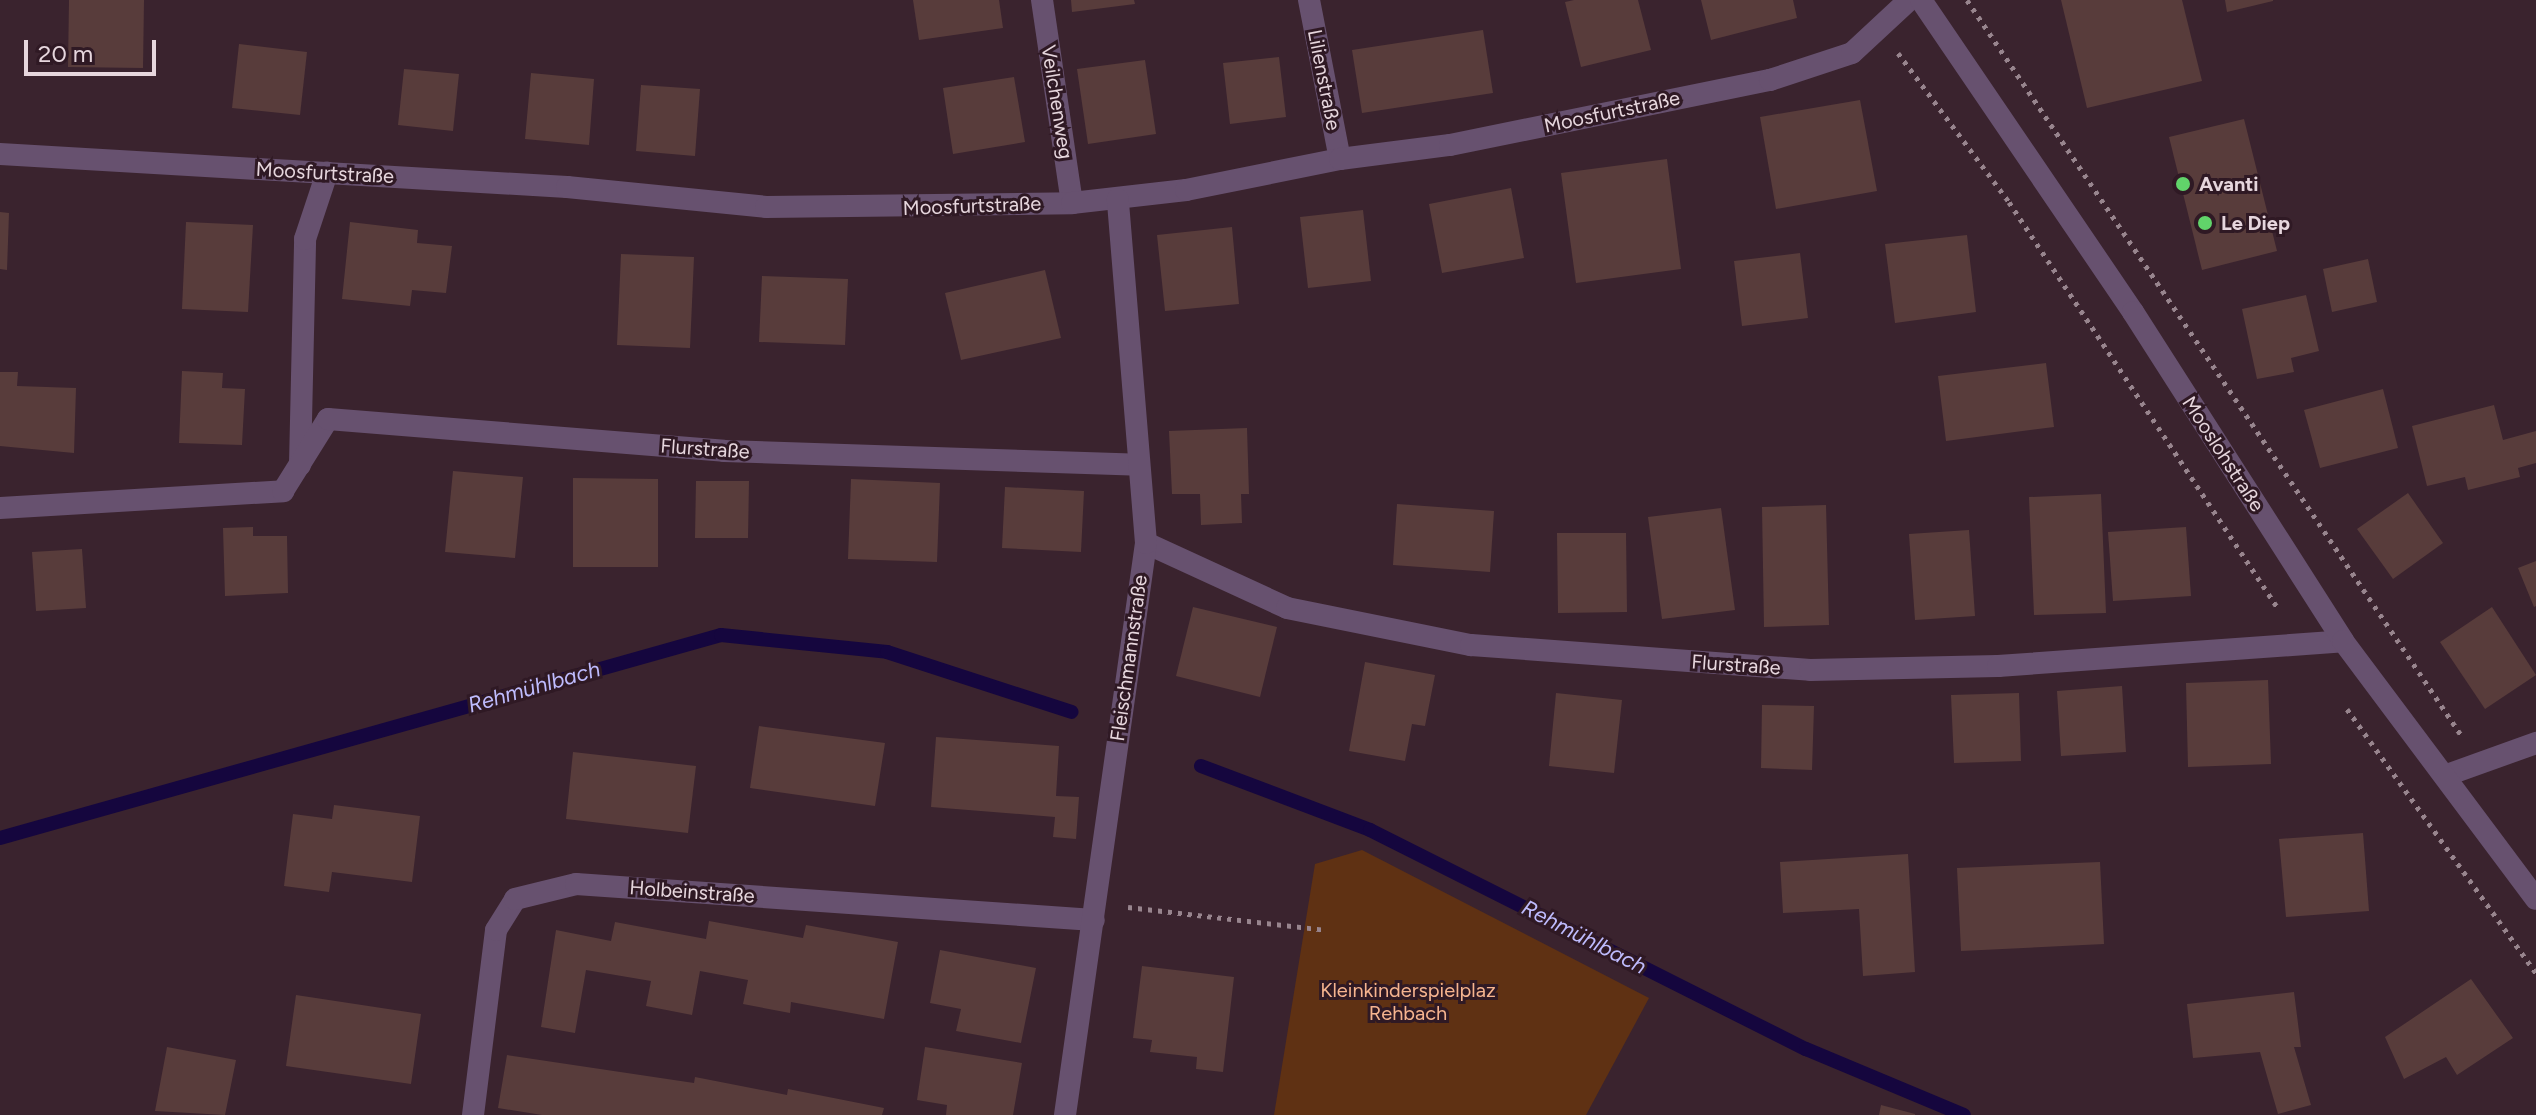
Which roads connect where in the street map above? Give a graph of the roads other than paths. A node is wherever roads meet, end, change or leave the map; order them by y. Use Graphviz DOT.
graph roads {
  1 [pos="1042,0"];
  2 [pos="1309,0"];
  3 [pos="1909,0"];
  4 [pos="1921,0"];
  5 [pos="0,154"];
  6 [pos="1340,159"];
  7 [pos="327,173"];
  8 [pos="1118,199"];
  9 [pos="1072,203"];
  10 [pos="1139,465"];
  11 [pos="300,468"];
  12 [pos="0,508"];
  13 [pos="1146,543"];
  14 [pos="2343,641"];
  15 [pos="2536,743"];
  16 [pos="2447,775"];
  17 [pos="2536,899"];
  18 [pos="1094,920"];
  19 [pos="473,1115"];
  20 [pos="1065,1115"];
  1 -- 9 [label="street, Veilchenweg"];
  2 -- 6 [label="street, Lilienstraße"];
  3 -- 6 [label="street, Moosfurtstraße"];
  4 -- 14 [label="street, Mooslohstraße"];
  5 -- 7 [label="street, Moosfurtstraße"];
  6 -- 8 [label="street, Moosfurtstraße"];
  7 -- 9 [label="street, Moosfurtstraße"];
  7 -- 11 [label="street"];
  8 -- 9 [label="street, Moosfurtstraße"];
  8 -- 10 [label="street, Fleischmannstraße"];
  10 -- 11 [label="street, Flurstraße"];
  10 -- 13 [label="street, Fleischmannstraße"];
  11 -- 12 [label="street, Flurstraße"];
  13 -- 14 [label="street, Flurstraße"];
  13 -- 18 [label="street, Fleischmannstraße"];
  14 -- 16 [label="street, Mooslohstraße"];
  15 -- 16 [label="street"];
  16 -- 17 [label="street, Mooslohstraße"];
  18 -- 19 [label="street, Holbeinstraße"];
  18 -- 20 [label="street, Fleischmannstraße"];
}
